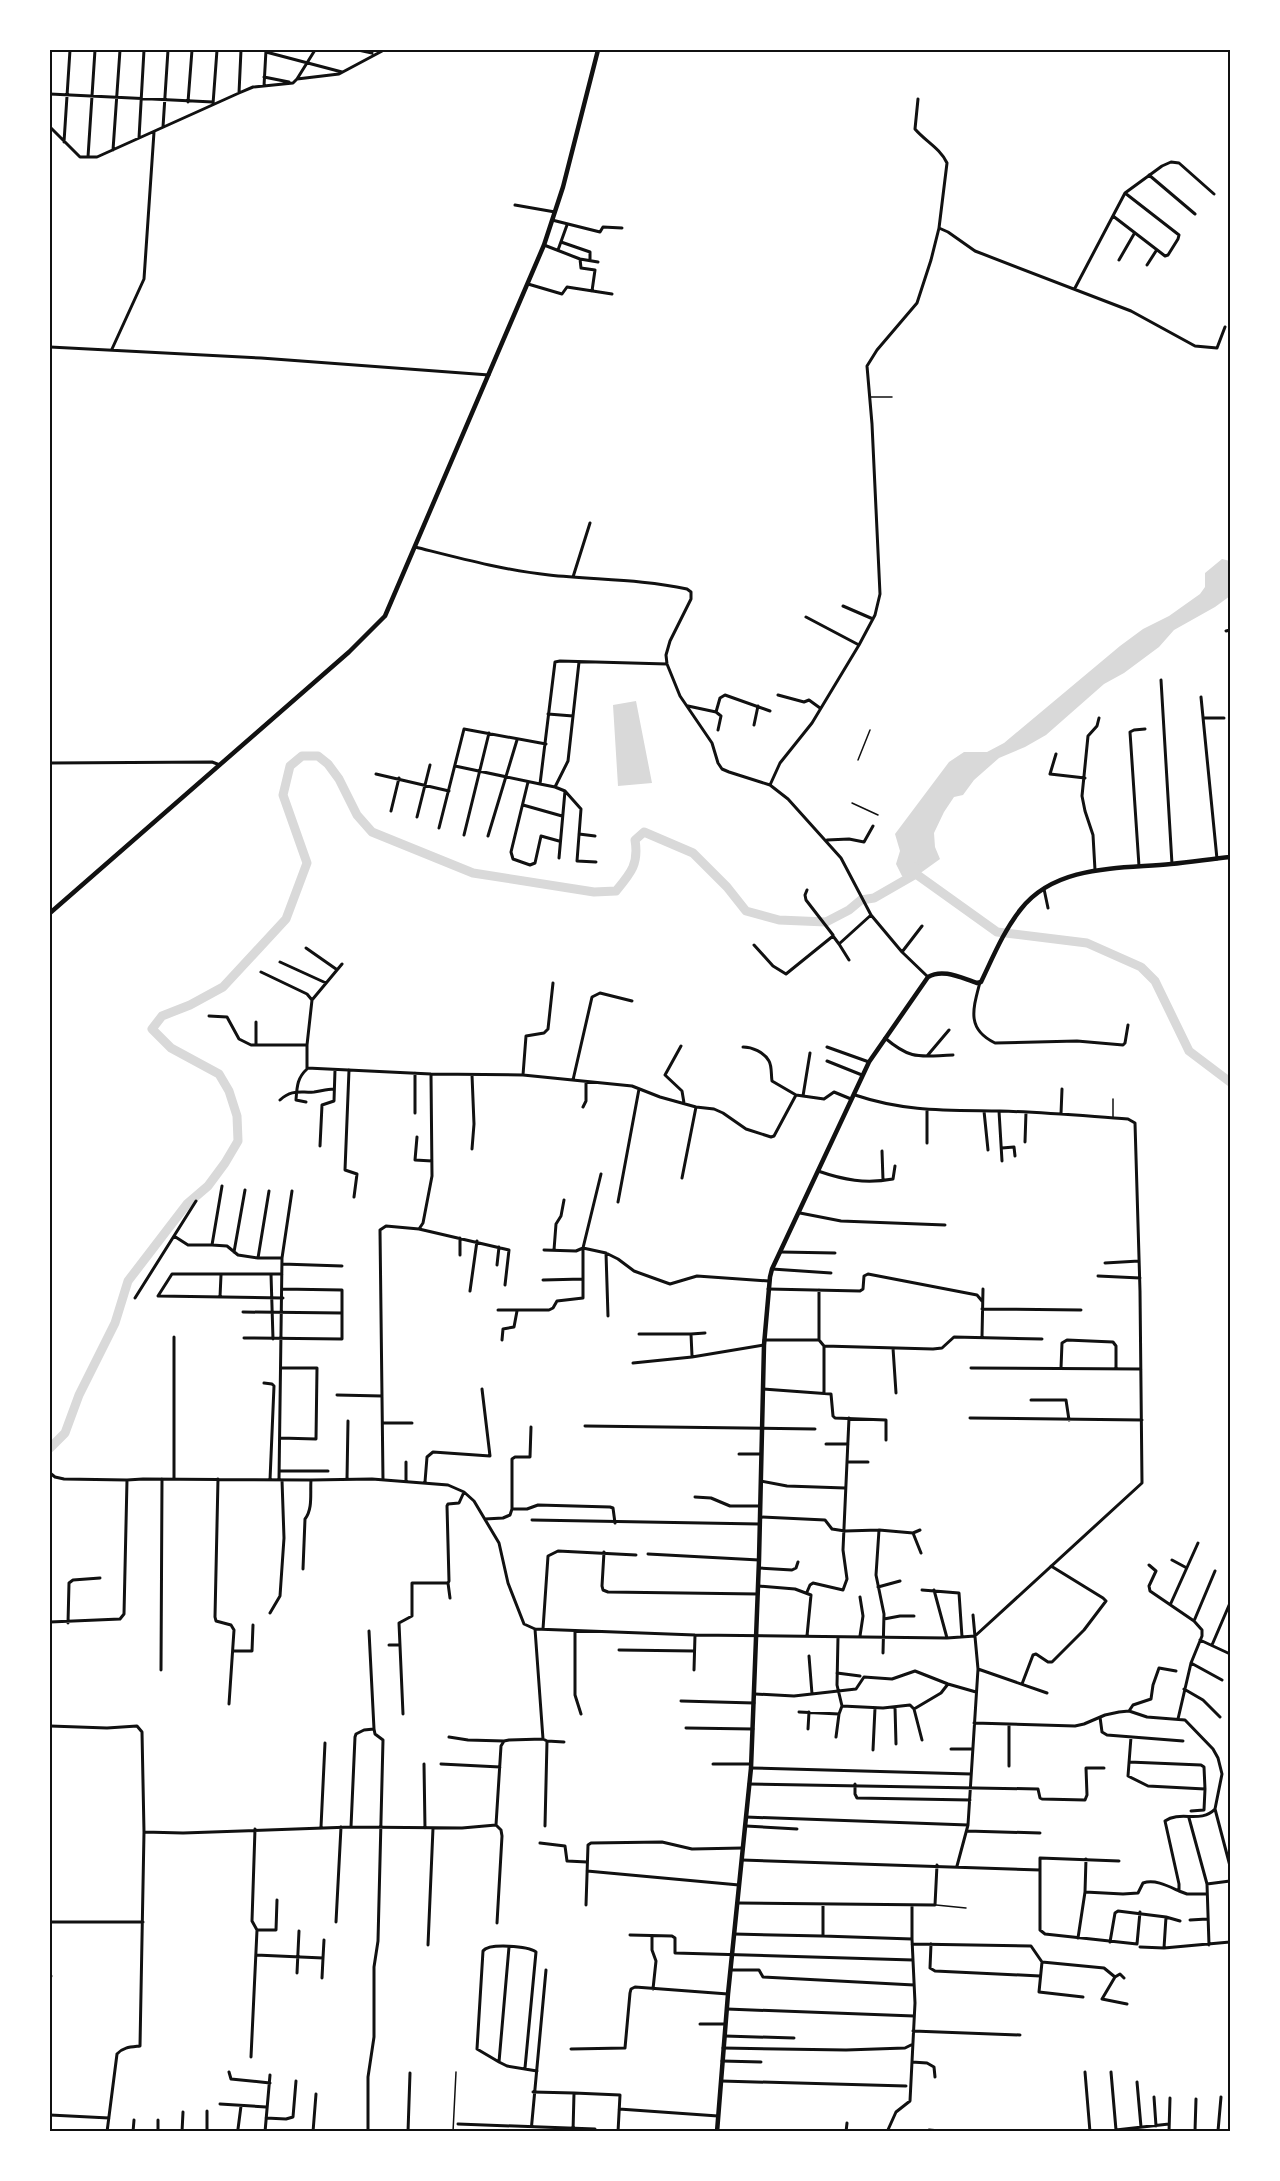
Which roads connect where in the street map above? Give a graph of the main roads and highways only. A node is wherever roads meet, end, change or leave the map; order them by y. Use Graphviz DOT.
graph roads {
  1 [pos="598,50"];
  2 [pos="1230,857"];
  3 [pos="50,913"];
  4 [pos="717,2132"];
  1 -- 3 [label="main road"];
  2 -- 4 [label="main road"];
}
